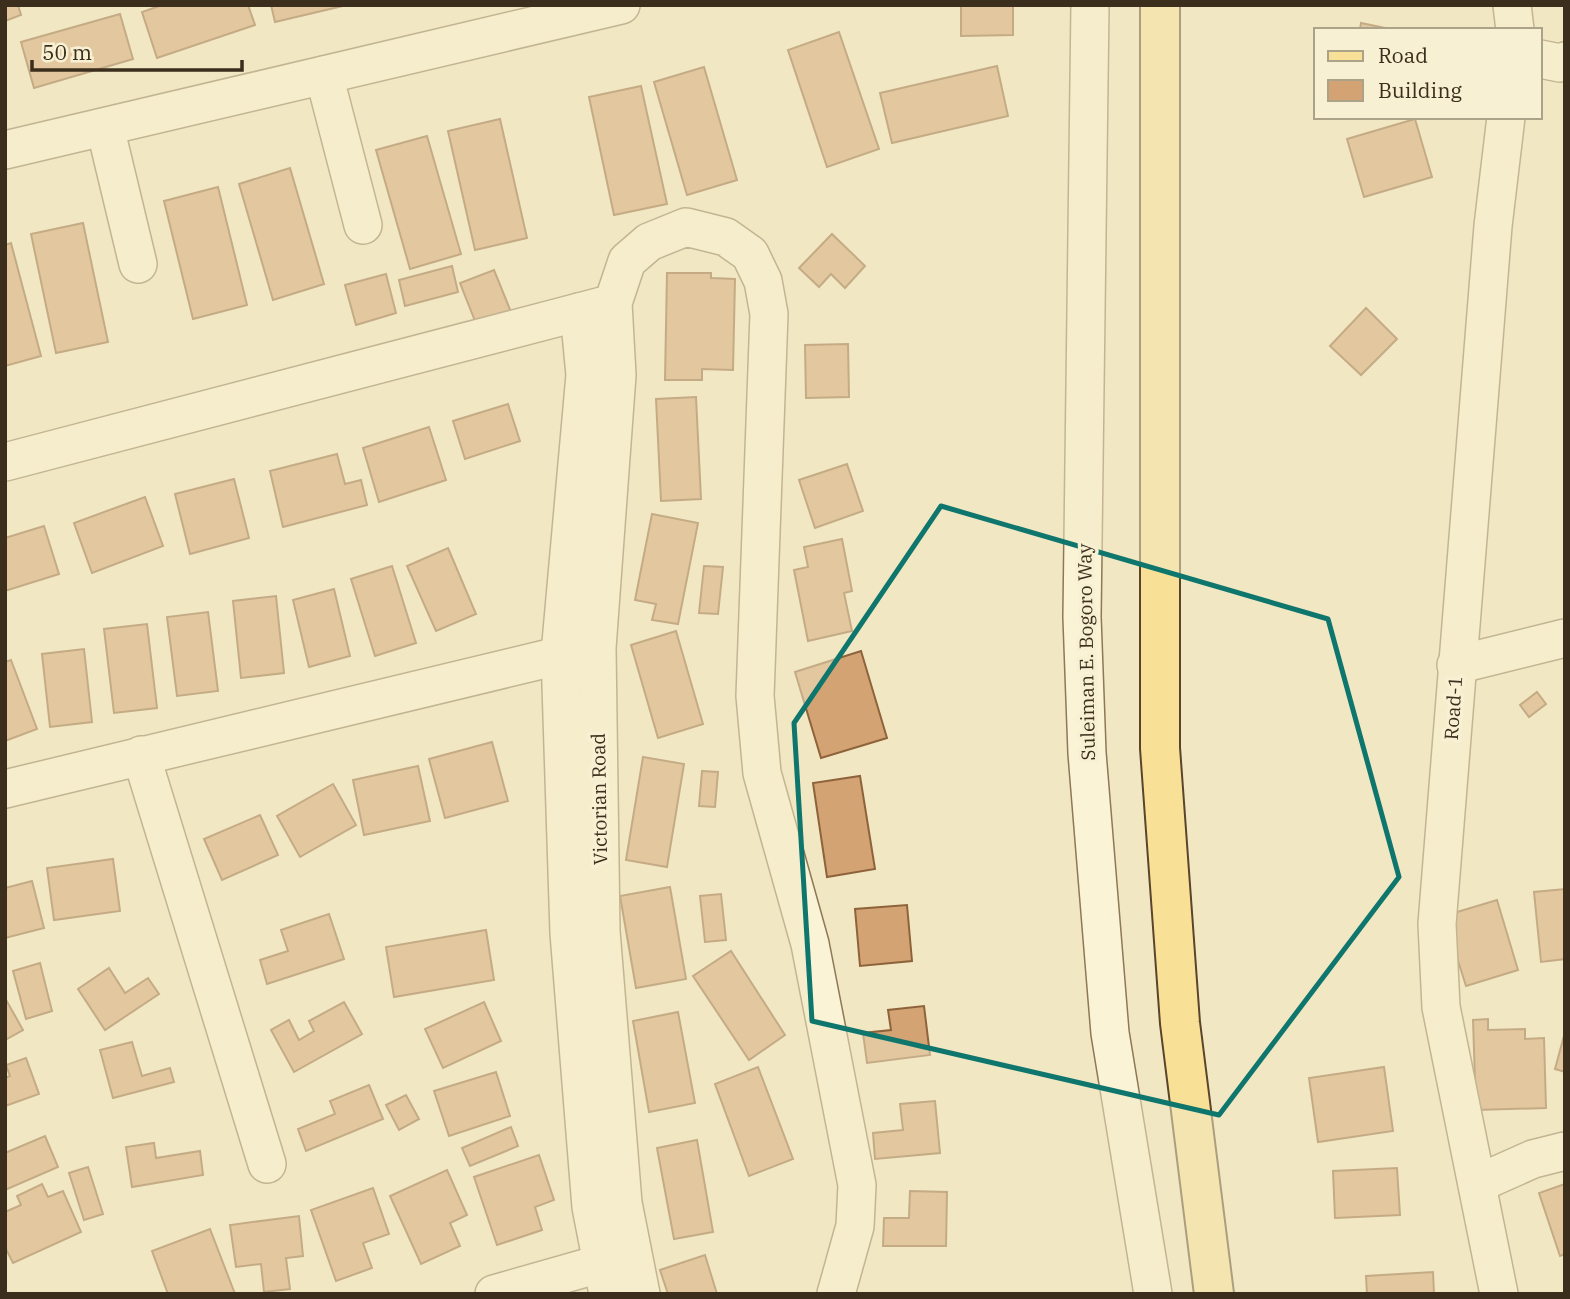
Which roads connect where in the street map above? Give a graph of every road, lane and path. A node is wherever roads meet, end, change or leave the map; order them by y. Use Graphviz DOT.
graph roads {
  1 [pos="621,5"];
  2 [pos="1090,5"];
  3 [pos="1160,5"];
  4 [pos="1512,5"];
  5 [pos="584,10"];
  6 [pos="1515,28"];
  7 [pos="1542,59"];
  8 [pos="1565,61"];
  9 [pos="324,75"];
  10 [pos="1506,119"];
  11 [pos="105,127"];
  12 [pos="5,150"];
  13 [pos="363,225"];
  14 [pos="138,264"];
  15 [pos="596,308"];
  16 [pos="5,462"];
  17 [pos="1565,638"];
  18 [pos="597,648"];
  19 [pos="560,654"];
  20 [pos="1456,665"];
  21 [pos="141,755"];
  22 [pos="5,789"];
  23 [pos="1565,1152"];
  24 [pos="267,1164"];
  25 [pos="1477,1184"];
  26 [pos="614,1271"];
  27 [pos="494,1294"];
  28 [pos="641,1294"];
  29 [pos="836,1294"];
  30 [pos="1153,1294"];
  31 [pos="1214,1294"];
  32 [pos="1499,1294"];
  1 -- 5 [label="street"];
  2 -- 30 [label="street, Suleiman E. Bogoro Way"];
  3 -- 31 [label="main road"];
  4 -- 6 [label="street"];
  5 -- 9 [label="street"];
  7 -- 8 [label="street"];
  9 -- 11 [label="street"];
  9 -- 13 [label="street"];
  10 -- 20 [label="street, Road-1"];
  11 -- 12 [label="street"];
  11 -- 14 [label="street"];
  15 -- 16 [label="street"];
  15 -- 18 [label="street, Victorian Road"];
  15 -- 19 [label="street, Victorian Road"];
  15 -- 29 [label="street"];
  17 -- 20 [label="street"];
  18 -- 19 [label="street"];
  18 -- 26 [label="street, Victorian Road"];
  19 -- 21 [label="street"];
  19 -- 26 [label="street, Victorian Road"];
  20 -- 25 [label="street, Road-1"];
  21 -- 22 [label="street"];
  21 -- 24 [label="street"];
  23 -- 25 [label="street"];
  25 -- 32 [label="street, Road-1"];
  26 -- 27 [label="street"];
  26 -- 28 [label="street, Victorian Road"];
}
